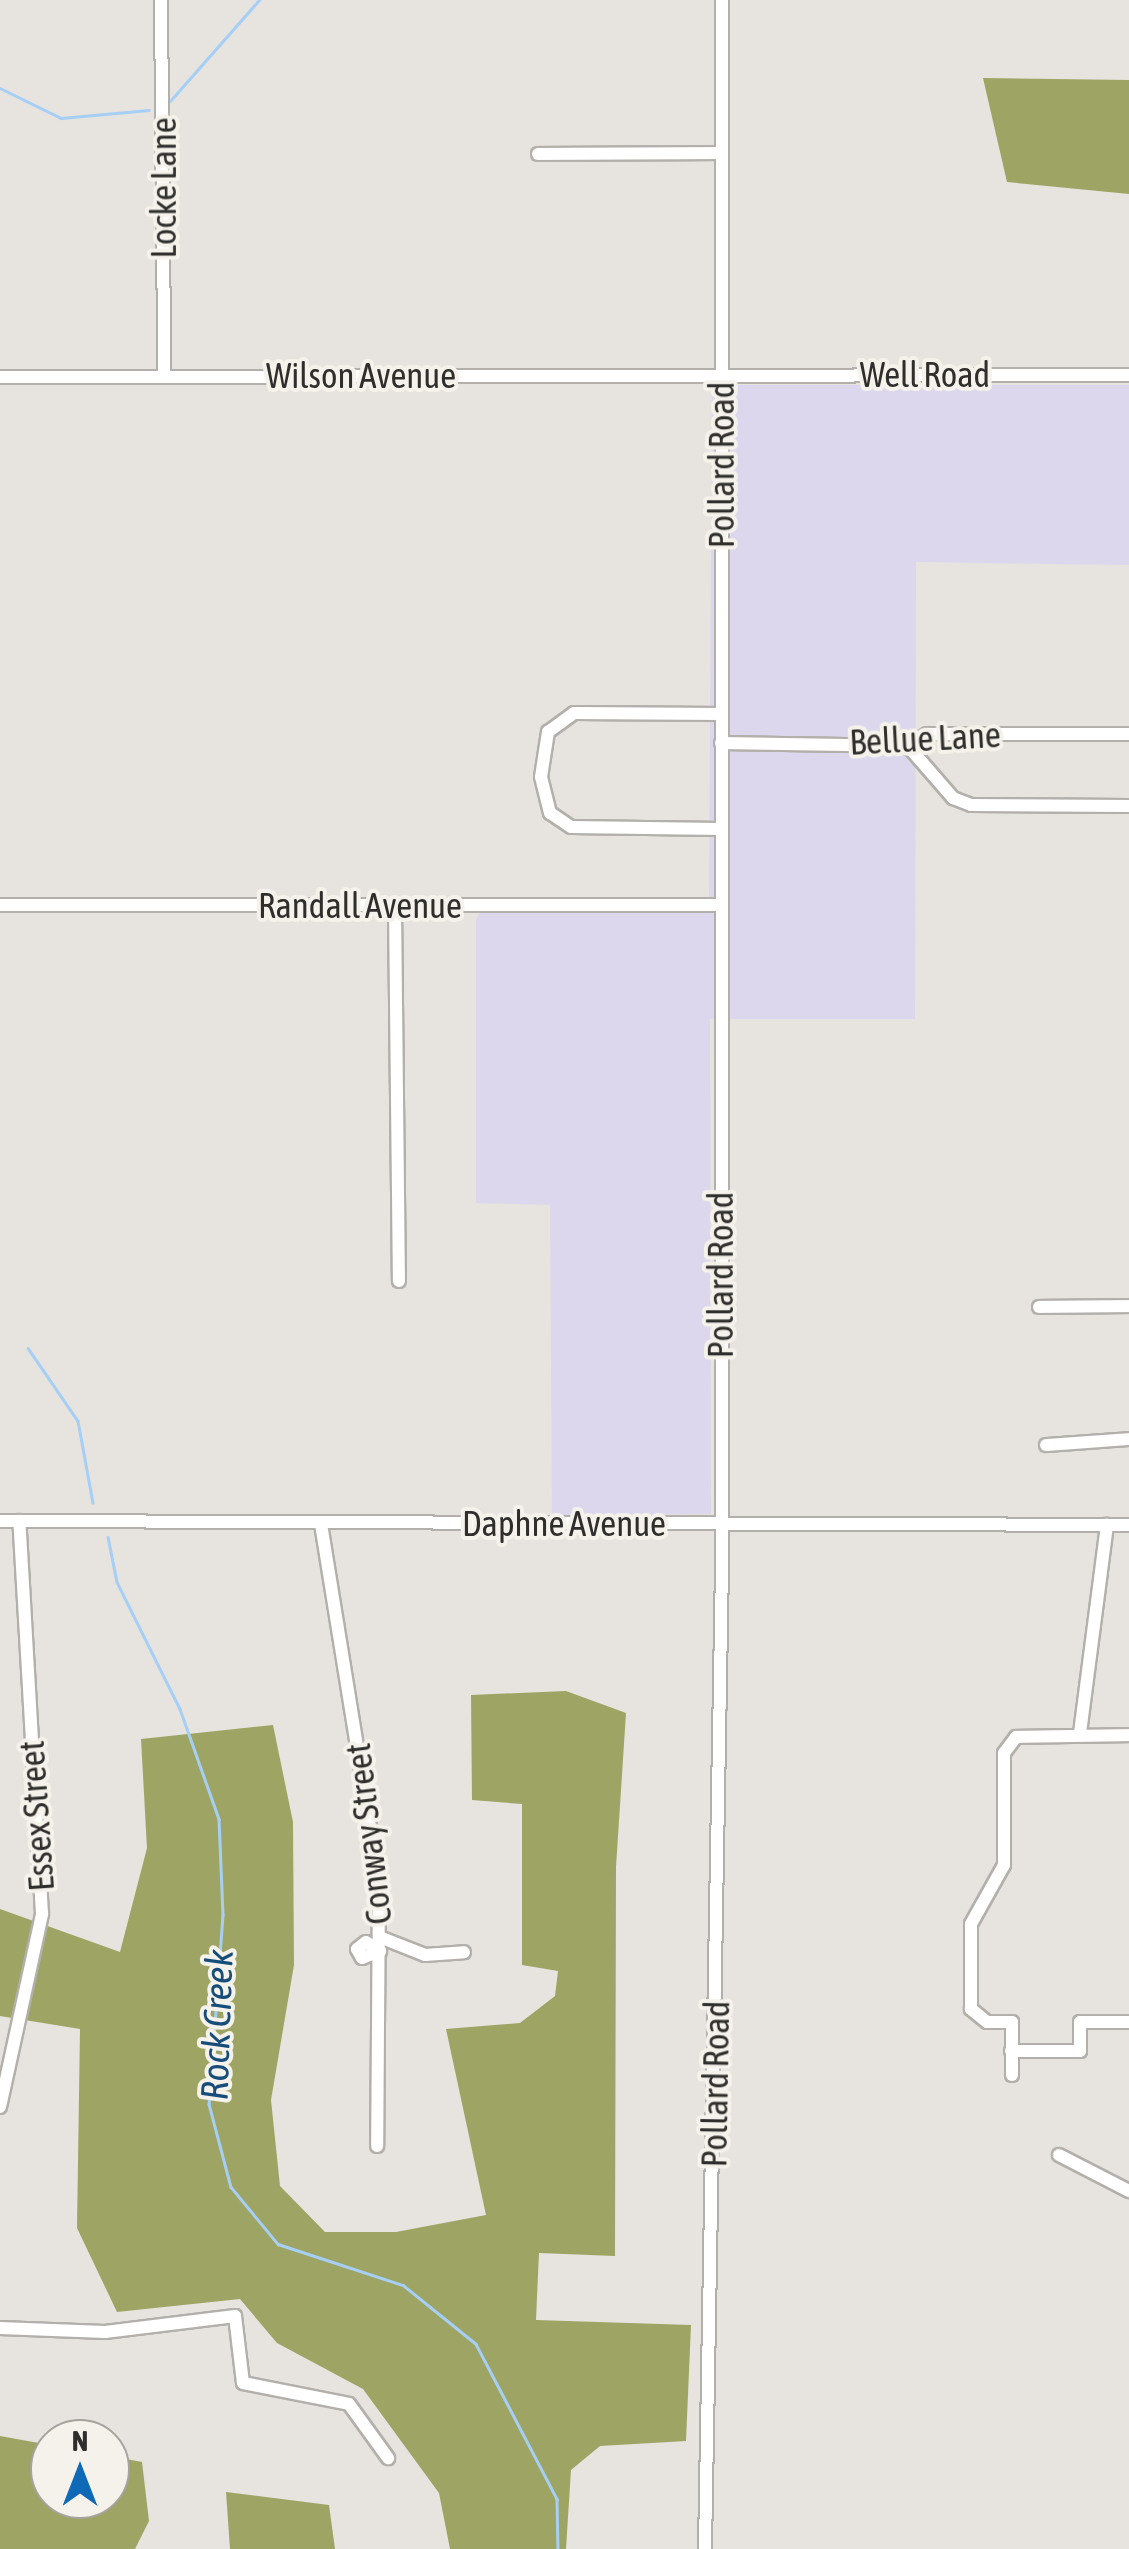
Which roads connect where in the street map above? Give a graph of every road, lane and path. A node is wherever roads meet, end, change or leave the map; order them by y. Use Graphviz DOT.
graph roads {
  1 [pos="161,0"];
  2 [pos="722,0"];
  3 [pos="722,153"];
  4 [pos="538,154"];
  5 [pos="721,375"];
  6 [pos="1129,375"];
  7 [pos="164,376"];
  8 [pos="0,377"];
  9 [pos="721,714"];
  10 [pos="1129,734"];
  11 [pos="721,743"];
  12 [pos="908,746"];
  13 [pos="1129,806"];
  14 [pos="720,829"];
  15 [pos="0,905"];
  16 [pos="720,905"];
  17 [pos="399,906"];
  18 [pos="400,1280"];
  19 [pos="1129,1306"];
  20 [pos="1039,1307"];
  21 [pos="1129,1439"];
  22 [pos="1046,1445"];
  23 [pos="0,1521"];
  24 [pos="19,1521"];
  25 [pos="720,1521"];
  26 [pos="322,1524"];
  27 [pos="1106,1525"];
  28 [pos="1129,1525"];
  29 [pos="1080,1732"];
  30 [pos="1129,1734"];
  31 [pos="381,1944"];
  32 [pos="464,1952"];
  33 [pos="1129,2022"];
  34 [pos="1011,2051"];
  35 [pos="1012,2075"];
  36 [pos="0,2107"];
  37 [pos="377,2146"];
  38 [pos="1059,2155"];
  39 [pos="1129,2191"];
  40 [pos="0,2328"];
  41 [pos="388,2458"];
  42 [pos="705,2549"];
  1 -- 7 [label="street, Locke Lane"];
  2 -- 3 [label="street, Pollard Road"];
  3 -- 4 [label="street"];
  3 -- 5 [label="street, Pollard Road"];
  5 -- 6 [label="street, Well Road"];
  5 -- 7 [label="street, Wilson Avenue"];
  5 -- 9 [label="street, Pollard Road"];
  7 -- 8 [label="street, Wilson Avenue"];
  9 -- 11 [label="street, Pollard Road"];
  9 -- 14 [label="street"];
  10 -- 12 [label="street, Bellue Lane"];
  11 -- 12 [label="street, Bellue Lane"];
  11 -- 14 [label="street, Pollard Road"];
  12 -- 13 [label="street"];
  14 -- 16 [label="street, Pollard Road"];
  15 -- 17 [label="street, Randall Avenue"];
  16 -- 17 [label="street, Randall Avenue"];
  16 -- 25 [label="street, Pollard Road"];
  17 -- 18 [label="street"];
  19 -- 20 [label="street"];
  21 -- 22 [label="street"];
  23 -- 24 [label="street, Daphne Avenue"];
  24 -- 26 [label="street, Daphne Avenue"];
  24 -- 36 [label="street, Essex Street"];
  25 -- 26 [label="street, Daphne Avenue"];
  25 -- 27 [label="street, Daphne Avenue"];
  25 -- 42 [label="street, Pollard Road"];
  26 -- 31 [label="street, Conway Street"];
  27 -- 28 [label="street, Daphne Avenue"];
  27 -- 29 [label="street"];
  29 -- 30 [label="street"];
  29 -- 34 [label="street"];
  31 -- 32 [label="street"];
  31 -- 37 [label="street, Conway Street"];
  33 -- 34 [label="street"];
  34 -- 35 [label="street"];
  38 -- 39 [label="street"];
  40 -- 41 [label="street"];
}
